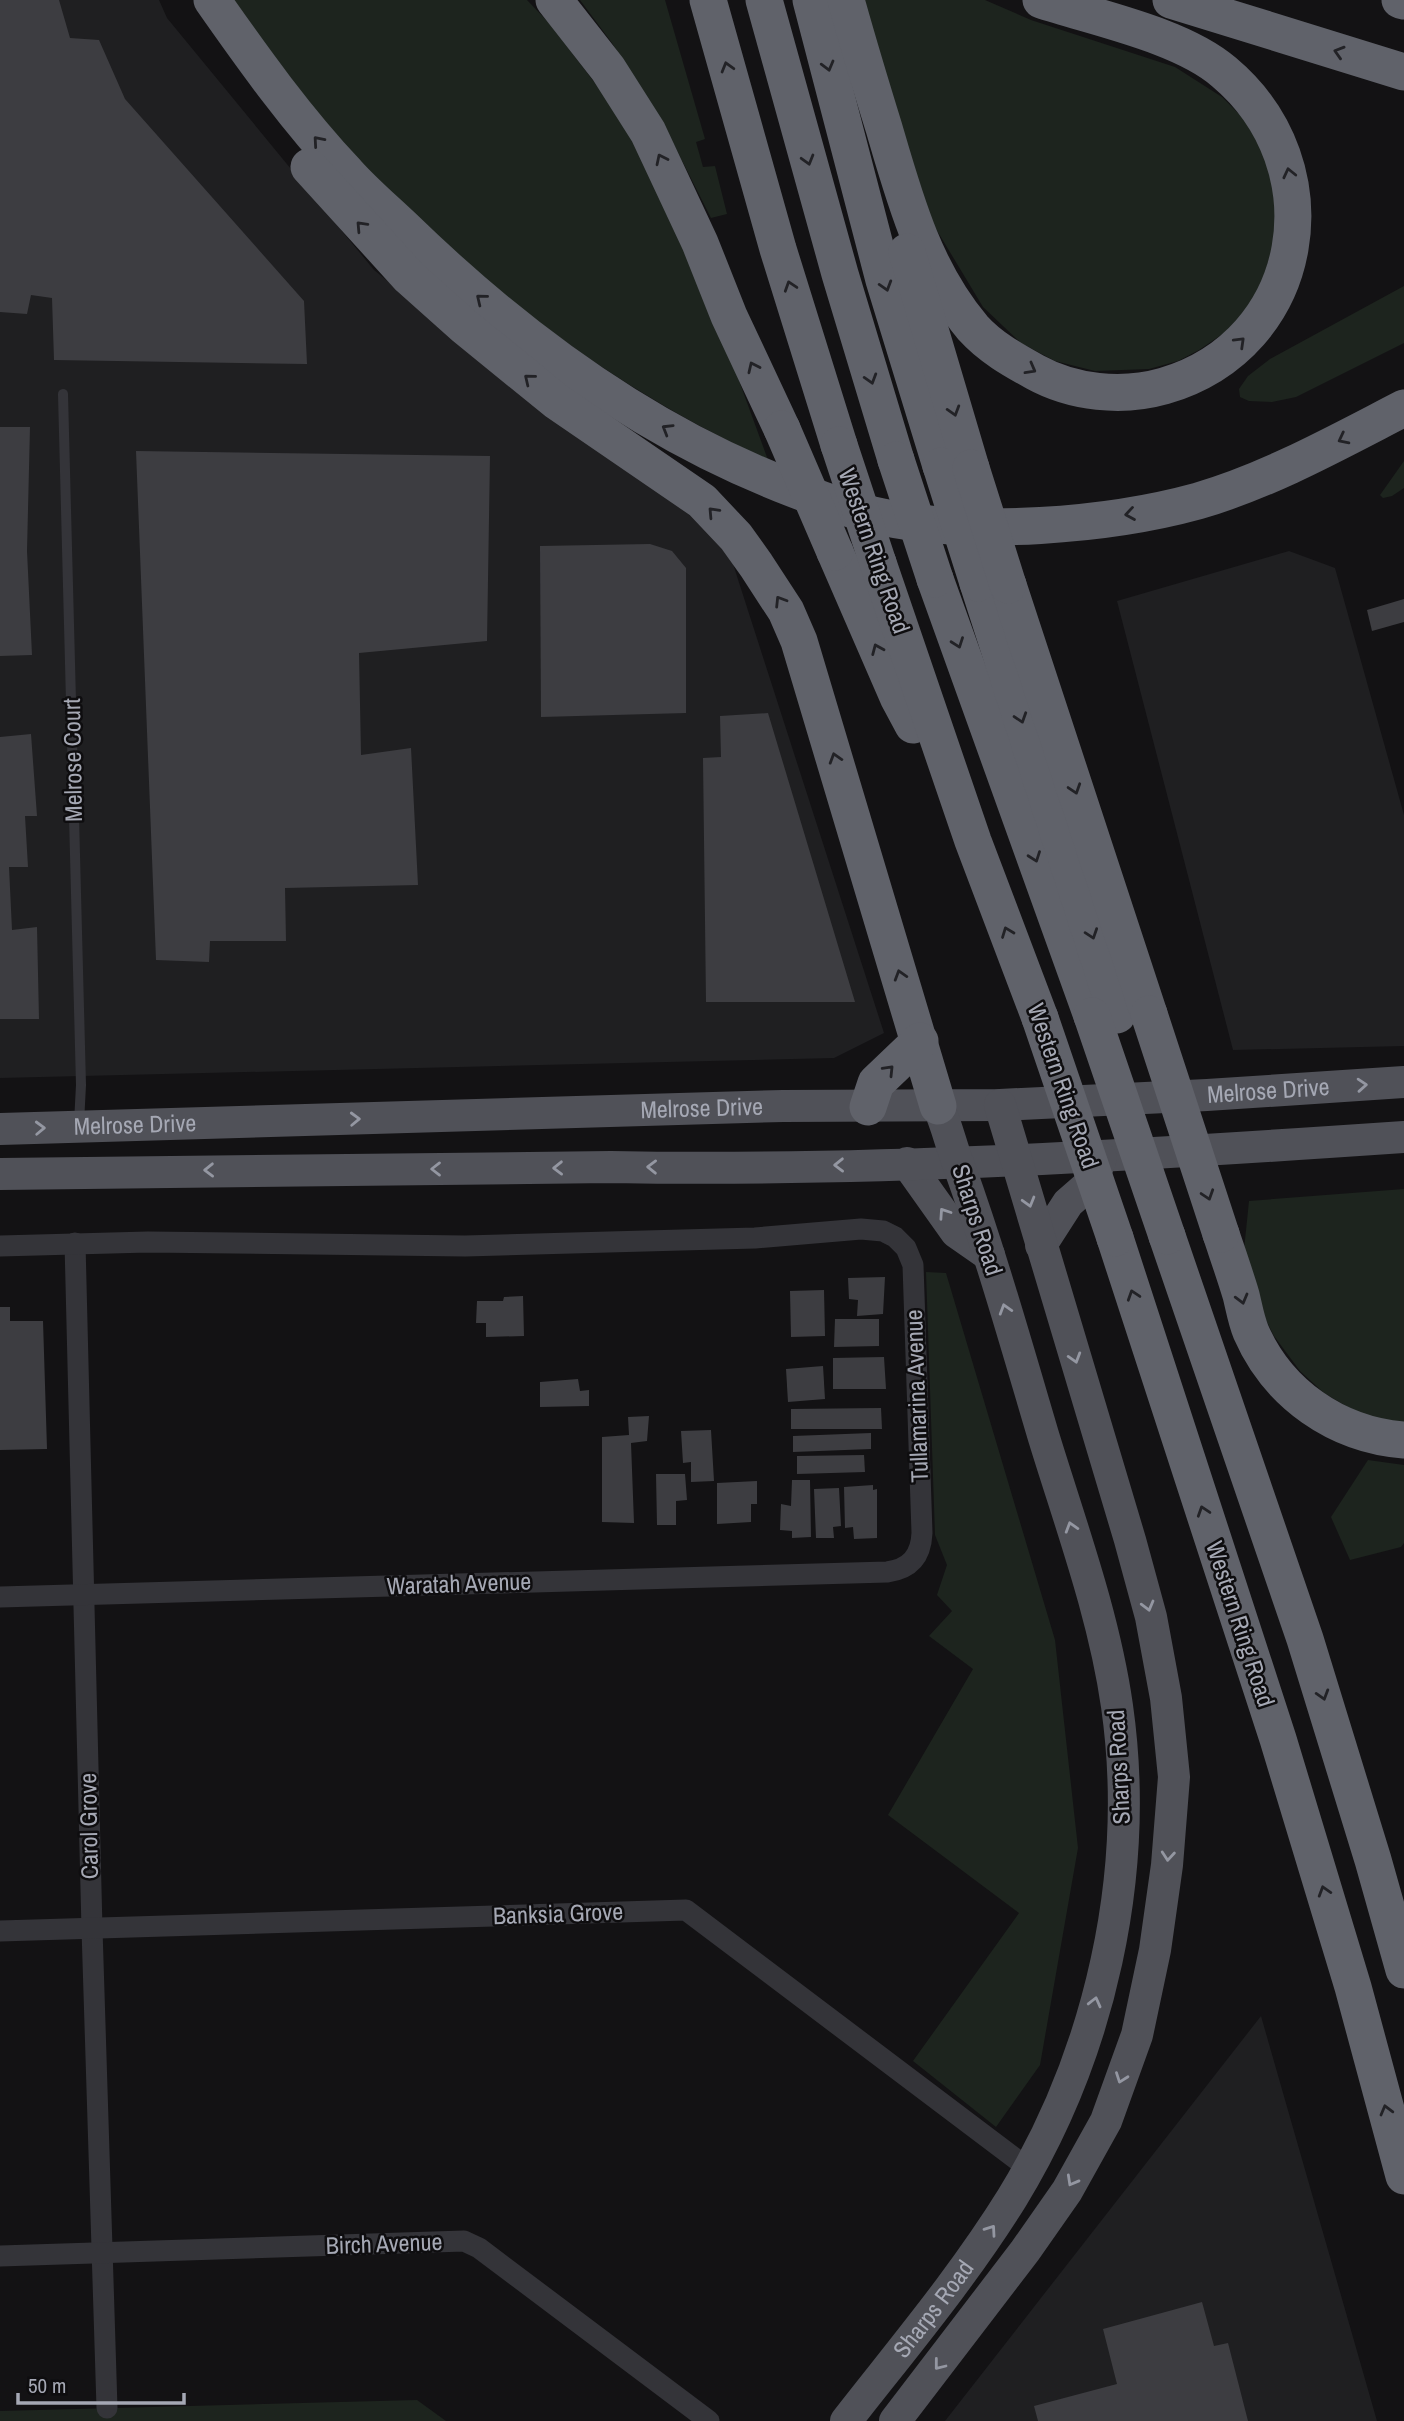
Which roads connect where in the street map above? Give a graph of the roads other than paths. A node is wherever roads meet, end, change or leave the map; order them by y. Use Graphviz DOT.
graph roads {
  1 [pos="194,0"];
  2 [pos="212,0"];
  3 [pos="554,0"];
  4 [pos="708,0"];
  5 [pos="764,0"];
  6 [pos="811,0"];
  7 [pos="1041,0"];
  8 [pos="1171,0"];
  9 [pos="848,7"];
  10 [pos="1404,72"];
  11 [pos="64,394"];
  12 [pos="1404,408"];
  13 [pos="956,467"];
  14 [pos="973,841"];
  15 [pos="1119,1015"];
  16 [pos="920,1041"];
  17 [pos="1404,1082"];
  18 [pos="939,1105"];
  19 [pos="1000,1105"];
  20 [pos="867,1107"];
  21 [pos="287,1121"];
  22 [pos="79,1126"];
  23 [pos="0,1129"];
  24 [pos="1404,1137"];
  25 [pos="1101,1156"];
  26 [pos="1016,1159"];
  27 [pos="907,1163"];
  28 [pos="957,1163"];
  29 [pos="288,1170"];
  30 [pos="0,1174"];
  31 [pos="1192,1235"];
  32 [pos="75,1243"];
  33 [pos="1041,1245"];
  34 [pos="0,1246"];
  35 [pos="989,1255"];
  36 [pos="1404,1440"];
  37 [pos="914,1560"];
  38 [pos="84,1595"];
  39 [pos="0,1597"];
  40 [pos="1125,1804"];
  41 [pos="1171,1809"];
  42 [pos="92,1929"];
  43 [pos="0,1931"];
  44 [pos="1404,1970"];
  45 [pos="1029,2169"];
  46 [pos="1404,2176"];
  47 [pos="102,2253"];
  48 [pos="0,2256"];
  49 [pos="106,2414"];
  50 [pos="709,2421"];
  51 [pos="846,2421"];
  52 [pos="895,2421"];
  16 -- 1 [label="highway, one-way"];
  12 -- 2 [label="highway, one-way"];
  14 -- 3 [label="highway, one-way, bridge"];
  14 -- 4 [label="highway, Western Ring Road, one-way, bridge"];
  5 -- 15 [label="highway, Western Ring Road, one-way, bridge"];
  6 -- 13 [label="highway, one-way"];
  9 -- 7 [label="highway, one-way"];
  10 -- 8 [label="highway, one-way"];
  9 -- 13 [label="highway, one-way"];
  11 -- 22 [label="lane, Melrose Court"];
  13 -- 15 [label="highway, one-way, bridge"];
  46 -- 14 [label="highway, Western Ring Road, one-way, bridge"];
  15 -- 31 [label="highway, Western Ring Road, bridge"];
  15 -- 31 [label="highway, one-way, bridge"];
  16 -- 18 [label="highway"];
  20 -- 16 [label="highway, one-way"];
  19 -- 17 [label="main road, Melrose Drive, one-way"];
  18 -- 19 [label="main road, Melrose Drive"];
  18 -- 20 [label="main road, Melrose Drive"];
  18 -- 28 [label="main road, Sharps Road"];
  19 -- 26 [label="main road, Sharps Road"];
  21 -- 20 [label="main road, Melrose Drive, one-way"];
  21 -- 22 [label="main road, Melrose Drive"];
  21 -- 29 [label="main road"];
  23 -- 22 [label="main road, Melrose Drive, one-way"];
  24 -- 25 [label="main road, Melrose Drive"];
  25 -- 26 [label="main road, Melrose Drive"];
  25 -- 33 [label="main road"];
  26 -- 28 [label="main road, Melrose Drive"];
  26 -- 33 [label="main road, Sharps Road, one-way"];
  27 -- 28 [label="main road, Melrose Drive"];
  27 -- 29 [label="main road, Melrose Drive, one-way"];
  35 -- 27 [label="main road, one-way"];
  28 -- 35 [label="main road, Sharps Road"];
  29 -- 30 [label="main road, Melrose Drive, one-way"];
  31 -- 36 [label="highway, one-way"];
  31 -- 44 [label="highway, Western Ring Road, one-way"];
  32 -- 34 [label="street"];
  32 -- 37 [label="street, Tullamarina Avenue"];
  32 -- 38 [label="street, Carol Grove"];
  33 -- 41 [label="main road, Sharps Road, one-way"];
  40 -- 35 [label="main road, Sharps Road, one-way"];
  37 -- 38 [label="street, Waratah Avenue"];
  38 -- 39 [label="street, Waratah Avenue"];
  38 -- 42 [label="street, Carol Grove"];
  40 -- 41 [label="main road"];
  45 -- 40 [label="main road, Sharps Road, one-way"];
  41 -- 52 [label="main road, Sharps Road, one-way"];
  42 -- 43 [label="street, Banksia Grove"];
  42 -- 45 [label="street, Banksia Grove"];
  42 -- 47 [label="street, Carol Grove"];
  51 -- 45 [label="main road, Sharps Road, one-way"];
  47 -- 48 [label="street, Birch Avenue"];
  47 -- 49 [label="street, Carol Grove"];
  47 -- 50 [label="street, Birch Avenue"];
}
